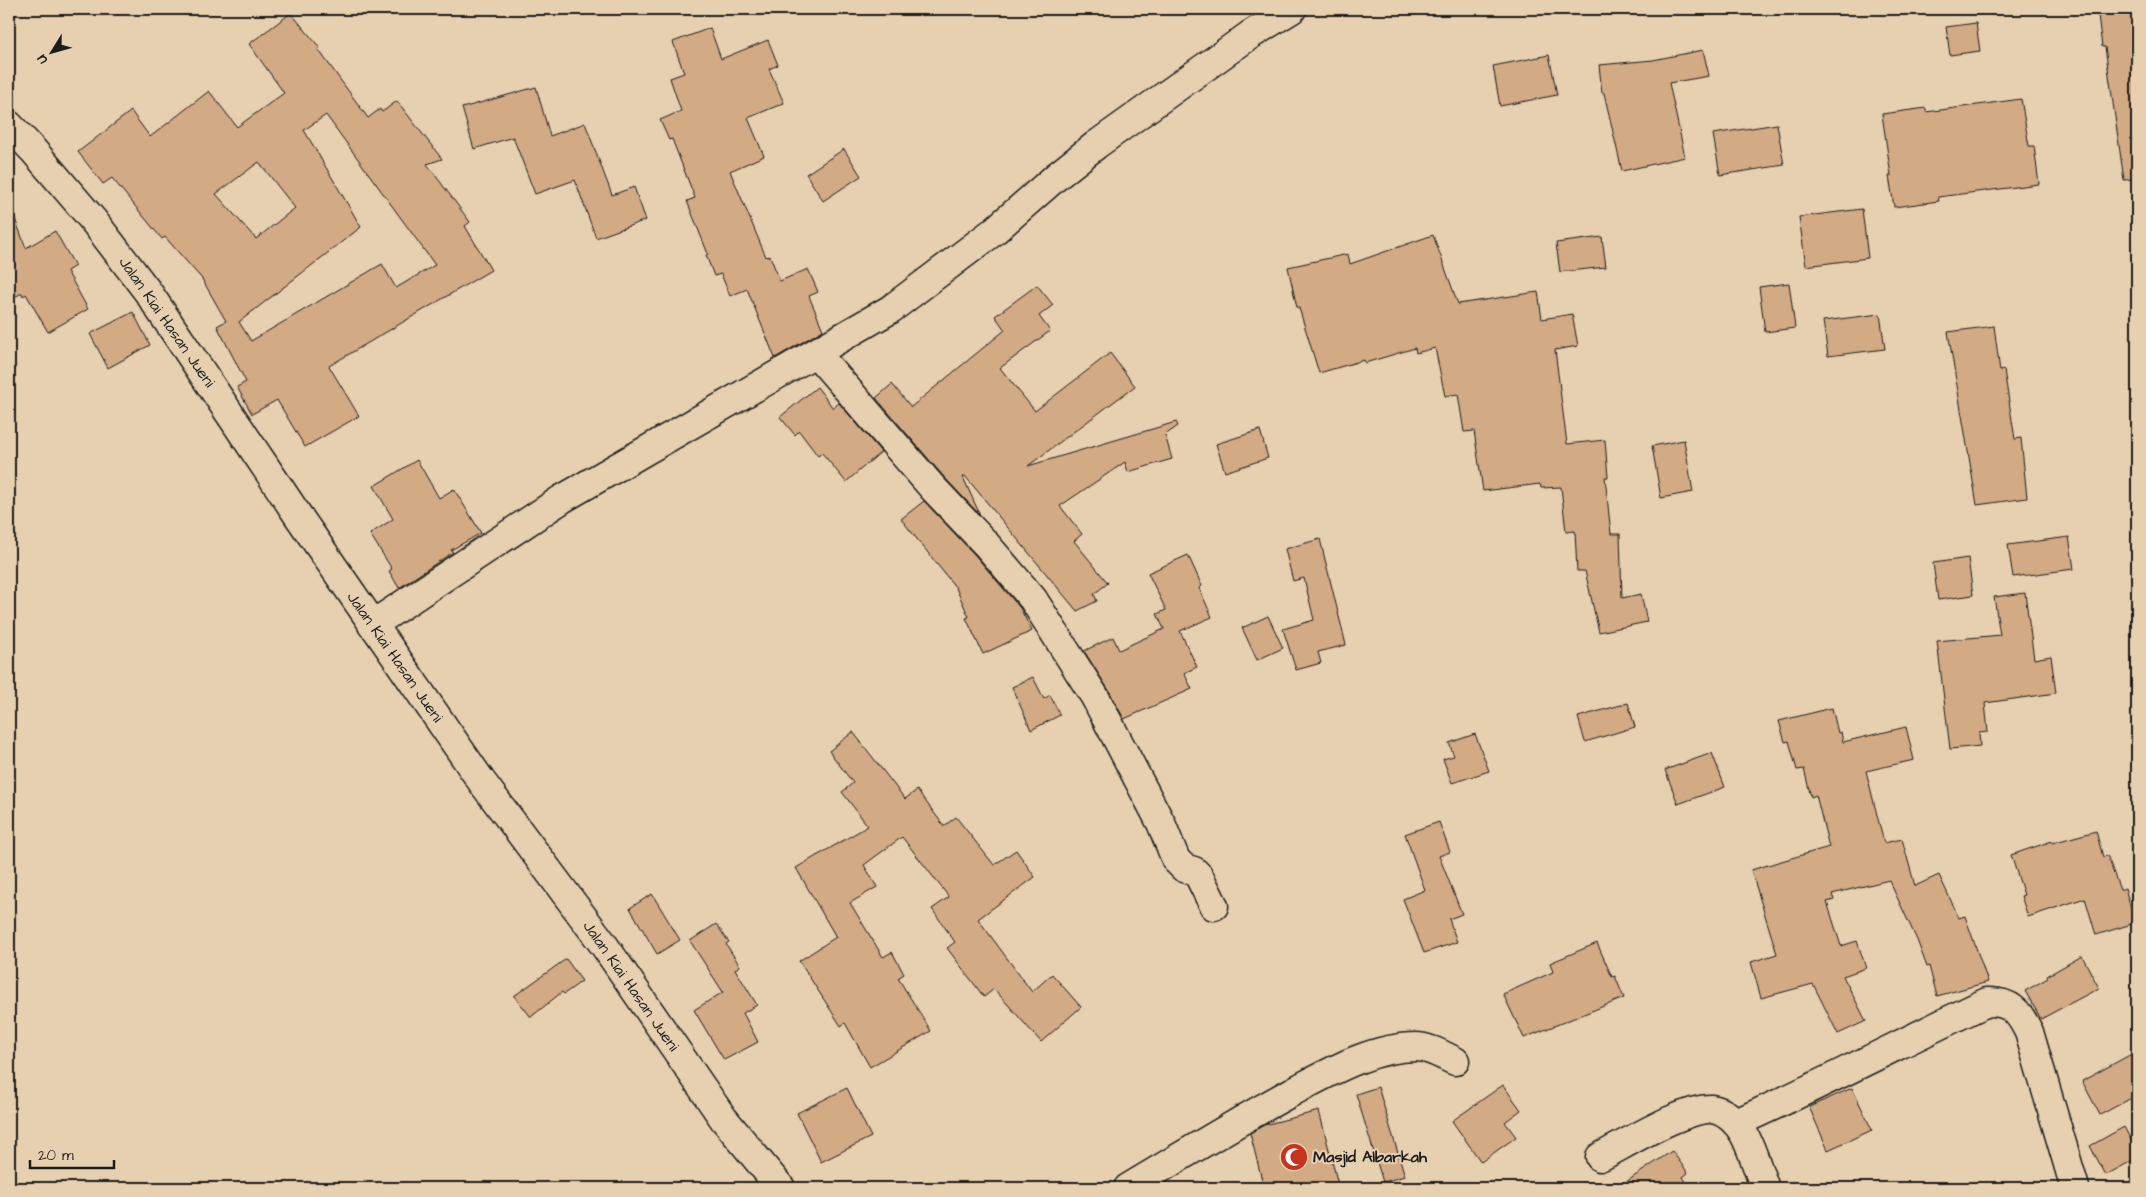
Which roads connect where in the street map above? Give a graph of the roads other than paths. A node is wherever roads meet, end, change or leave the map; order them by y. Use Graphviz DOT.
graph roads {
  1 [pos="1292,9"];
  2 [pos="9,125"];
  3 [pos="816,353"];
  4 [pos="372,625"];
  5 [pos="1214,906"];
  6 [pos="1455,1061"];
  7 [pos="1736,1123"];
  8 [pos="1600,1157"];
  9 [pos="781,1188"];
  10 [pos="1128,1188"];
  11 [pos="1765,1188"];
  12 [pos="2075,1188"];
  1 -- 3 [label="street"];
  2 -- 4 [label="street, Jalan Kiai Hasan Jueni"];
  3 -- 4 [label="street"];
  3 -- 5 [label="street"];
  4 -- 9 [label="street, Jalan Kiai Hasan Jueni"];
  6 -- 10 [label="street"];
  7 -- 8 [label="street"];
  7 -- 11 [label="street"];
  7 -- 12 [label="street"];
}
